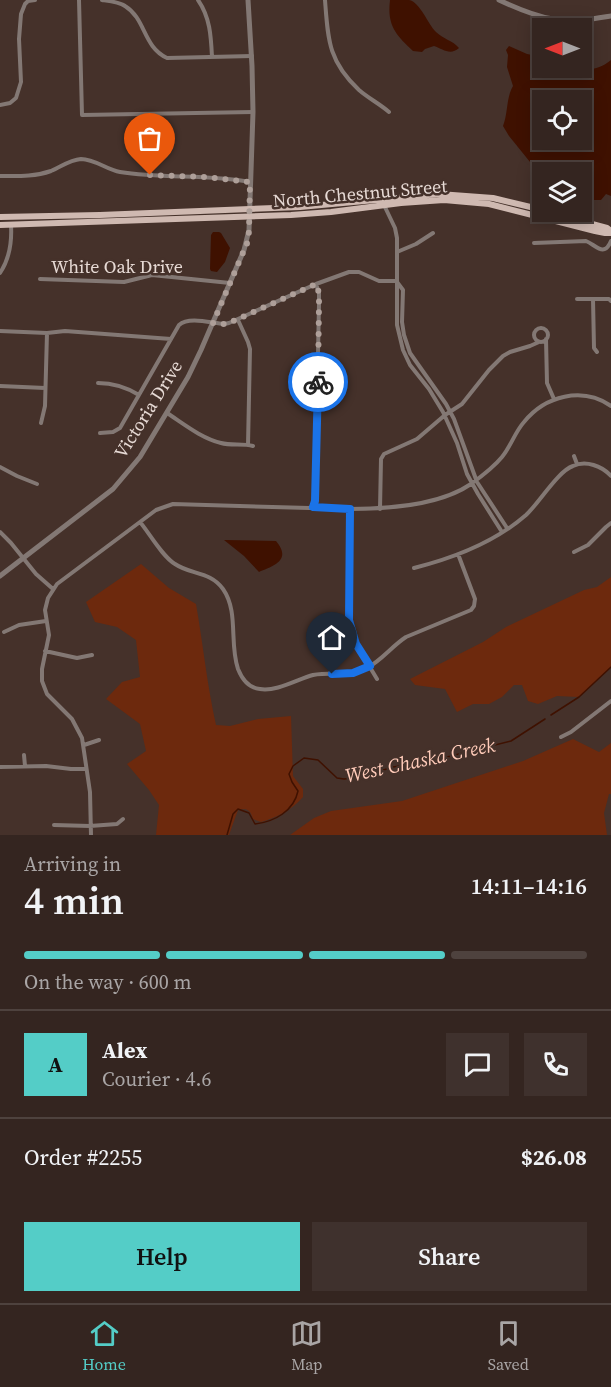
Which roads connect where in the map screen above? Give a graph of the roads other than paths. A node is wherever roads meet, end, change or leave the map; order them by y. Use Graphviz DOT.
graph roads {
  1 [pos="35,0"];
  2 [pos="79,0"];
  3 [pos="102,0"];
  4 [pos="198,0"];
  5 [pos="248,0"];
  6 [pos="325,0"];
  7 [pos="499,0"];
  8 [pos="611,15"];
  9 [pos="252,56"];
  10 [pos="212,57"];
  11 [pos="0,105"];
  12 [pos="253,112"];
  13 [pos="389,112"];
  14 [pos="0,176"];
  15 [pos="250,182"];
  16 [pos="384,205"];
  17 [pos="532,207"];
  18 [pos="250,213"];
  19 [pos="0,217"];
  20 [pos="584,222"];
  21 [pos="0,225"];
  22 [pos="11,225"];
  23 [pos="611,232"];
  24 [pos="433,233"];
  25 [pos="611,241"];
  26 [pos="534,243"];
  27 [pos="397,252"];
  28 [pos="0,273"];
  29 [pos="40,279"];
  30 [pos="397,281"];
  31 [pos="230,283"];
  32 [pos="316,284"];
  33 [pos="577,299"];
  34 [pos="593,299"];
  35 [pos="611,301"];
  36 [pos="238,320"];
  37 [pos="213,323"];
  38 [pos="0,331"];
  39 [pos="46,333"];
  40 [pos="171,339"];
  41 [pos="546,339"];
  42 [pos="539,342"];
  43 [pos="597,352"];
  44 [pos="98,383"];
  45 [pos="0,386"];
  46 [pos="45,388"];
  47 [pos="139,395"];
  48 [pos="554,399"];
  49 [pos="611,406"];
  50 [pos="167,412"];
  51 [pos="450,412"];
  52 [pos="445,415"];
  53 [pos="41,423"];
  54 [pos="100,433"];
  55 [pos="574,456"];
  56 [pos="577,465"];
  57 [pos="0,467"];
  58 [pos="611,476"];
  59 [pos="476,480"];
  60 [pos="472,483"];
  61 [pos="37,484"];
  62 [pos="313,507"];
  63 [pos="350,509"];
  64 [pos="380,509"];
  65 [pos="140,522"];
  66 [pos="611,524"];
  67 [pos="507,528"];
  68 [pos="0,532"];
  69 [pos="502,532"];
  70 [pos="574,552"];
  71 [pos="458,554"];
  72 [pos="24,558"];
  73 [pos="414,568"];
  74 [pos="0,576"];
  75 [pos="54,589"];
  76 [pos="46,621"];
  77 [pos="4,632"];
  78 [pos="45,651"];
  79 [pos="92,656"];
  80 [pos="370,666"];
  81 [pos="377,679"];
  82 [pos="611,701"];
  83 [pos="561,737"];
  84 [pos="99,740"];
  85 [pos="84,745"];
  86 [pos="24,755"];
  87 [pos="0,766"];
  88 [pos="25,766"];
  89 [pos="86,769"];
  90 [pos="123,819"];
  91 [pos="54,825"];
  92 [pos="90,826"];
  93 [pos="91,835"];
  1 -- 11 [label="street"];
  2 -- 12 [label="street"];
  3 -- 10 [label="street"];
  4 -- 10 [label="street"];
  5 -- 9 [label="street, Victoria Drive"];
  6 -- 13 [label="street"];
  7 -- 8 [label="street"];
  9 -- 10 [label="street"];
  9 -- 12 [label="street, Victoria Drive"];
  12 -- 15 [label="street, Victoria Drive"];
  14 -- 15 [label="street"];
  15 -- 18 [label="street, Victoria Drive"];
  16 -- 18 [label="main road, North Chestnut Street"];
  16 -- 23 [label="main road, North Chestnut Street"];
  16 -- 27 [label="street"];
  17 -- 18 [label="main road, North Chestnut Street"];
  18 -- 19 [label="main road, North Chestnut Street"];
  18 -- 22 [label="main road, North Chestnut Street"];
  18 -- 31 [label="street, Victoria Drive"];
  20 -- 23 [label="main road, North Chestnut Street"];
  21 -- 22 [label="main road, North Chestnut Street"];
  22 -- 28 [label="street"];
  24 -- 27 [label="street"];
  25 -- 26 [label="street"];
  27 -- 30 [label="street"];
  29 -- 31 [label="street, White Oak Drive"];
  30 -- 32 [label="street"];
  30 -- 51 [label="street"];
  30 -- 52 [label="street"];
  31 -- 37 [label="street, Victoria Drive"];
  32 -- 36 [label="street"];
  32 -- 62 [label="street"];
  33 -- 34 [label="street"];
  34 -- 35 [label="street"];
  34 -- 43 [label="street"];
  36 -- 37 [label="street"];
  36 -- 50 [label="street"];
  37 -- 40 [label="street"];
  37 -- 50 [label="street, Victoria Drive"];
  38 -- 39 [label="street"];
  39 -- 40 [label="street"];
  39 -- 46 [label="street"];
  40 -- 47 [label="street"];
  41 -- 42 [label="street"];
  41 -- 42 [label="street"];
  41 -- 48 [label="street"];
  42 -- 51 [label="street"];
  44 -- 47 [label="street"];
  45 -- 46 [label="street"];
  46 -- 53 [label="street"];
  47 -- 54 [label="street"];
  48 -- 49 [label="street"];
  48 -- 59 [label="street"];
  50 -- 72 [label="street, Victoria Drive"];
  51 -- 52 [label="street"];
  51 -- 59 [label="street"];
  52 -- 60 [label="street"];
  52 -- 64 [label="street"];
  55 -- 56 [label="street"];
  56 -- 58 [label="street"];
  56 -- 67 [label="street"];
  57 -- 61 [label="street"];
  59 -- 60 [label="street"];
  59 -- 67 [label="street"];
  60 -- 64 [label="street"];
  60 -- 69 [label="street"];
  62 -- 63 [label="street"];
  62 -- 65 [label="street"];
  63 -- 64 [label="street"];
  63 -- 80 [label="street"];
  65 -- 75 [label="street"];
  65 -- 80 [label="street"];
  66 -- 70 [label="street"];
  67 -- 69 [label="street"];
  68 -- 72 [label="street"];
  69 -- 71 [label="street"];
  71 -- 73 [label="street"];
  71 -- 80 [label="street"];
  72 -- 74 [label="street, Victoria Drive"];
  72 -- 75 [label="street"];
  75 -- 76 [label="street"];
  76 -- 77 [label="street"];
  76 -- 78 [label="street"];
  78 -- 79 [label="street"];
  78 -- 85 [label="street"];
  80 -- 81 [label="street"];
  82 -- 83 [label="street"];
  84 -- 85 [label="street"];
  85 -- 89 [label="street"];
  86 -- 88 [label="street"];
  87 -- 88 [label="street"];
  88 -- 89 [label="street"];
  89 -- 92 [label="street"];
  90 -- 92 [label="street"];
  91 -- 92 [label="street"];
  92 -- 93 [label="street"];
}
